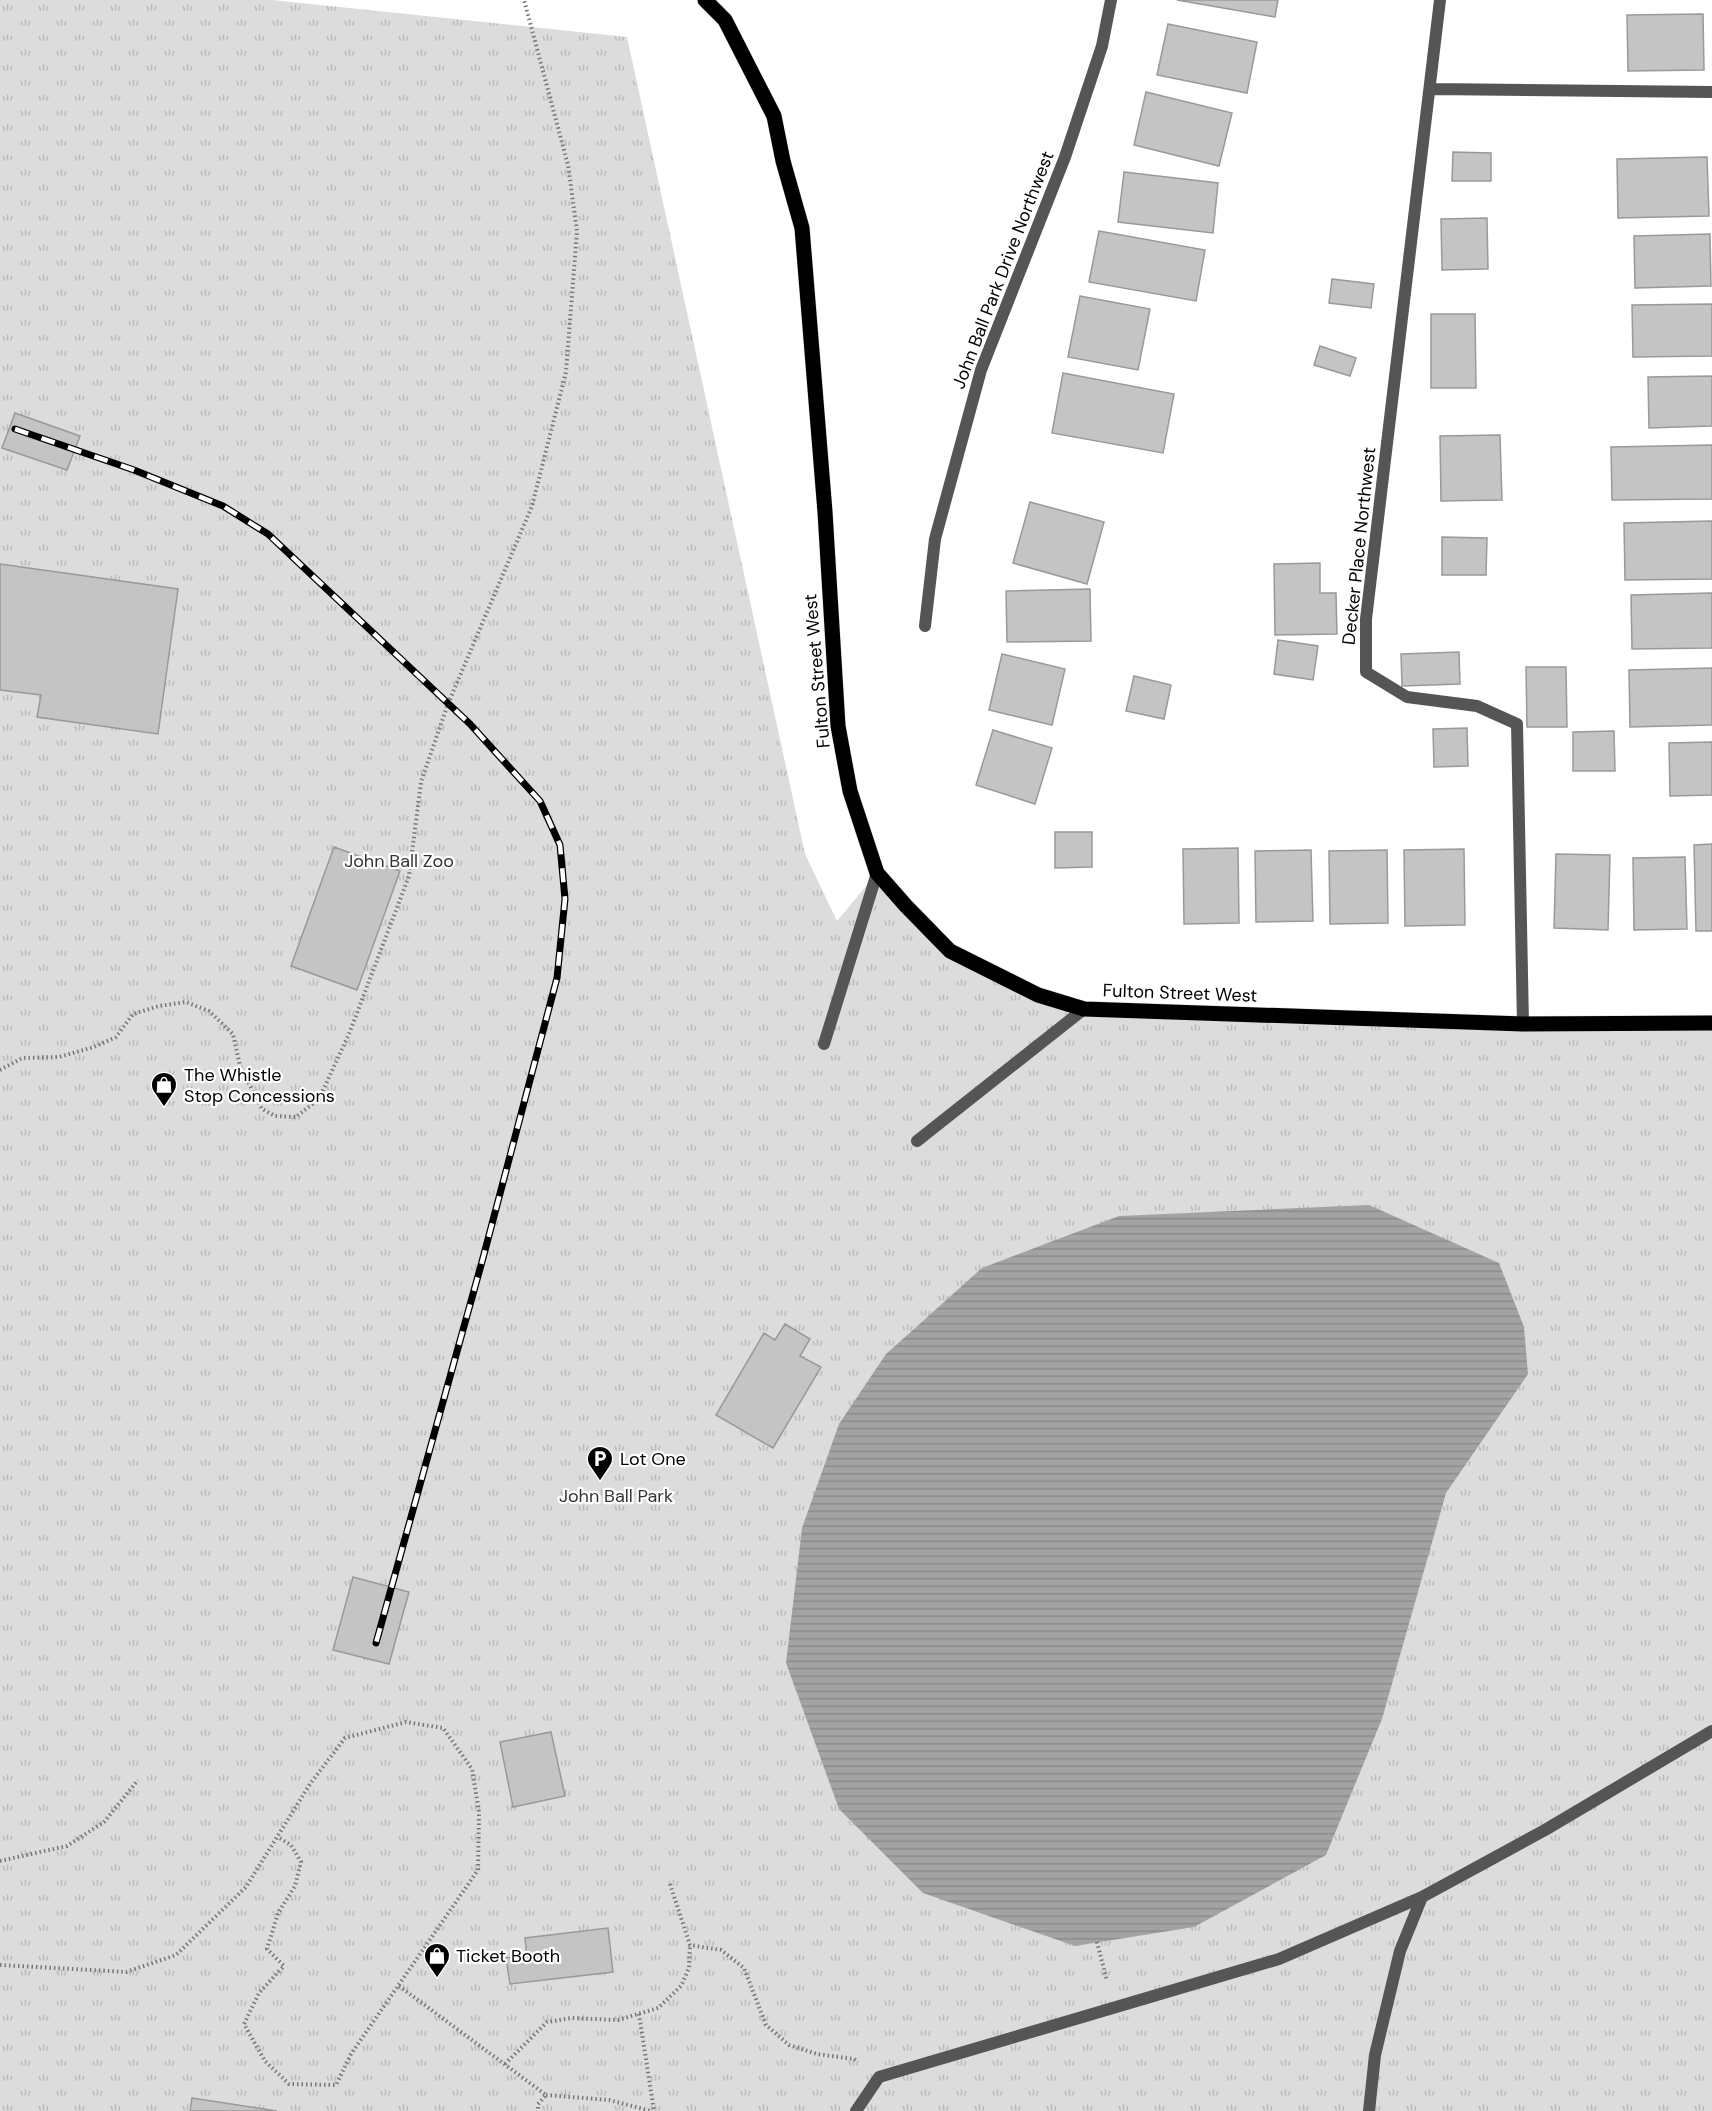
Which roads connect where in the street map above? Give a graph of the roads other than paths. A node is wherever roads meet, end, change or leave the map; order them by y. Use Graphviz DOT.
graph roads {
  1 [pos="705,0"];
  2 [pos="1111,0"];
  3 [pos="1440,0"];
  4 [pos="1431,89"];
  5 [pos="1712,92"];
  6 [pos="925,626"];
  7 [pos="877,873"];
  8 [pos="1084,1009"];
  9 [pos="1712,1023"];
  10 [pos="1523,1024"];
  11 [pos="824,1044"];
  12 [pos="916,1141"];
  13 [pos="1712,1731"];
  14 [pos="1422,1897"];
  15 [pos="856,2111"];
  16 [pos="1369,2111"];
  1 -- 7 [label="main road, Fulton Street West"];
  2 -- 6 [label="street, John Ball Park Drive Northwest"];
  3 -- 4 [label="street, Decker Place Northwest"];
  4 -- 5 [label="street"];
  4 -- 10 [label="street, Decker Place Northwest"];
  7 -- 8 [label="main road, Fulton Street West"];
  7 -- 11 [label="street"];
  8 -- 10 [label="main road, Fulton Street West"];
  8 -- 12 [label="street"];
  9 -- 10 [label="main road, Fulton Street West"];
  13 -- 14 [label="street"];
  14 -- 15 [label="street"];
  14 -- 16 [label="street"];
}
